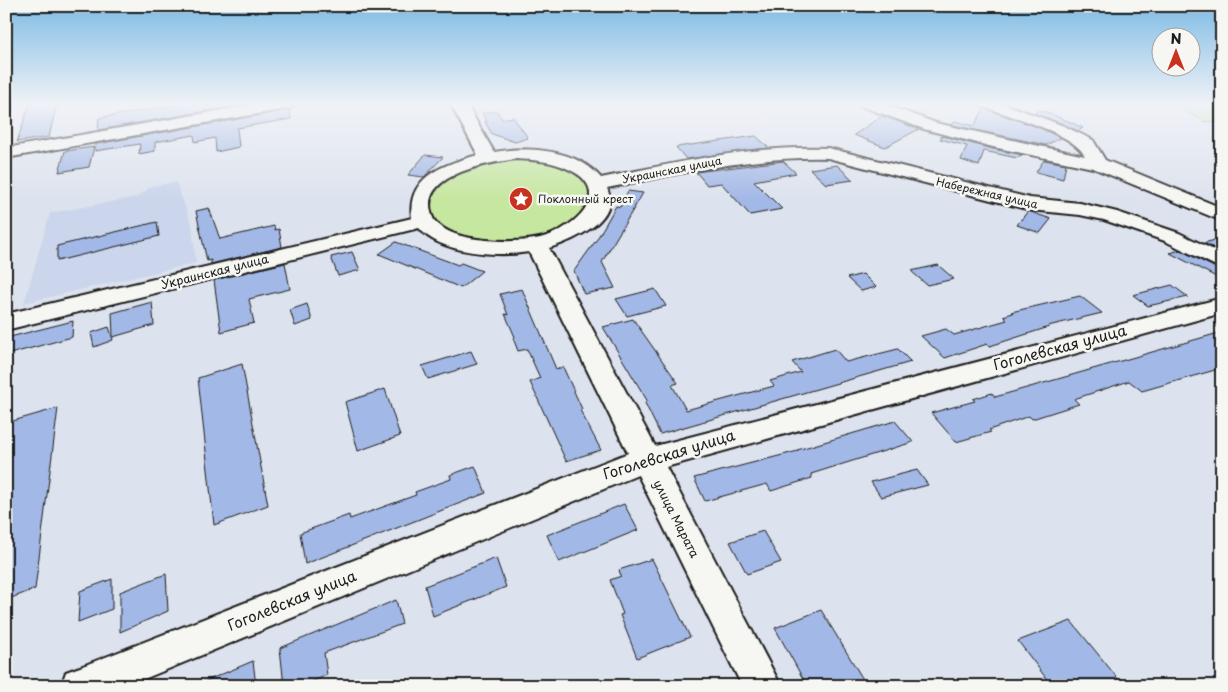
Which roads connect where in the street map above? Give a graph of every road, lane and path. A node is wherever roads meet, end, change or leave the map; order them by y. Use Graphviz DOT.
graph roads {
  1 [pos="107,135"];
  2 [pos="476,135"];
  3 [pos="966,135"];
  4 [pos="1070,135"];
  5 [pos="806,151"];
  6 [pos="6,153"];
  7 [pos="488,157"];
  8 [pos="1098,164"];
  9 [pos="598,184"];
  10 [pos="1164,191"];
  11 [pos="1222,215"];
  12 [pos="424,221"];
  13 [pos="1222,222"];
  14 [pos="536,244"];
  15 [pos="1222,263"];
  16 [pos="1222,305"];
  17 [pos="6,322"];
  18 [pos="646,460"];
  19 [pos="80,686"];
  20 [pos="762,686"];
  1 -- 6 [label="street"];
  2 -- 7 [label="street"];
  3 -- 8 [label="street"];
  4 -- 8 [label="street"];
  5 -- 9 [label="street, Украинская улица"];
  5 -- 15 [label="street, Набережная улица"];
  7 -- 9 [label="street"];
  7 -- 12 [label="street"];
  8 -- 10 [label="street"];
  9 -- 14 [label="street"];
  10 -- 11 [label="street"];
  10 -- 13 [label="street"];
  12 -- 14 [label="street"];
  12 -- 17 [label="street, Украинская улица"];
  14 -- 18 [label="street, улица Марата"];
  16 -- 18 [label="street, Гоголевская улица"];
  18 -- 19 [label="street, Гоголевская улица"];
  18 -- 20 [label="street, улица Марата"];
}
